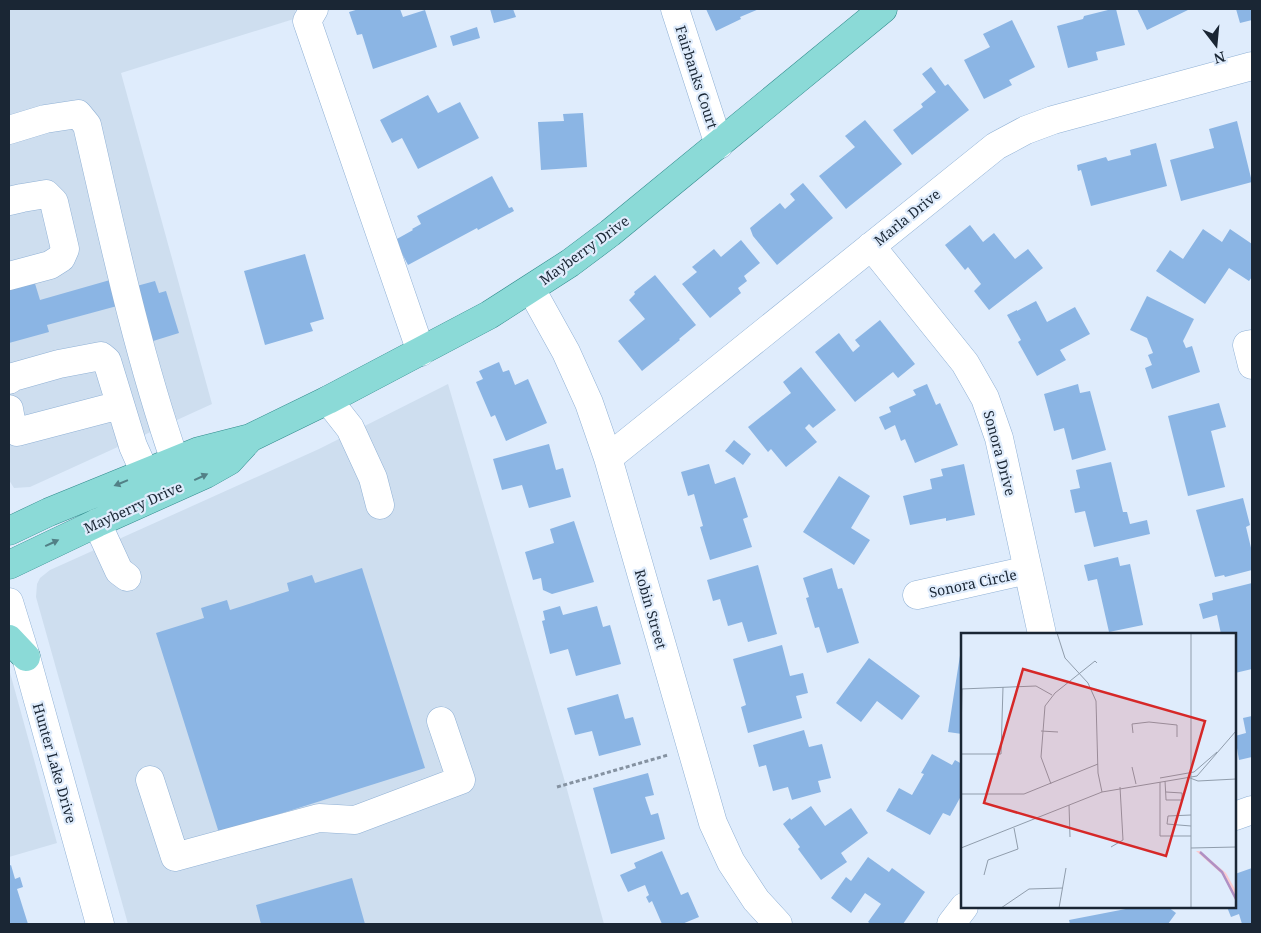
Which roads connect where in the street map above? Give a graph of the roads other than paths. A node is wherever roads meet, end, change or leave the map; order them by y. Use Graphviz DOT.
graph roads {
  1 [pos="314,9"];
  2 [pos="675,9"];
  3 [pos="883,9"];
  4 [pos="1252,66"];
  5 [pos="9,130"];
  6 [pos="719,144"];
  7 [pos="9,201"];
  8 [pos="871,246"];
  9 [pos="9,276"];
  10 [pos="531,289"];
  11 [pos="1252,344"];
  12 [pos="421,352"];
  13 [pos="1252,366"];
  14 [pos="9,380"];
  15 [pos="328,400"];
  16 [pos="120,405"];
  17 [pos="9,410"];
  18 [pos="250,438"];
  19 [pos="608,458"];
  20 [pos="175,461"];
  21 [pos="145,473"];
  22 [pos="380,505"];
  23 [pos="97,522"];
  24 [pos="9,531"];
  25 [pos="9,565"];
  26 [pos="1028,570"];
  27 [pos="126,577"];
  28 [pos="918,595"];
  29 [pos="9,602"];
  30 [pos="1042,633"];
  31 [pos="17,648"];
  32 [pos="441,721"];
  33 [pos="150,780"];
  34 [pos="1252,810"];
  35 [pos="1236,816"];
  36 [pos="963,908"];
  37 [pos="100,924"];
  38 [pos="778,924"];
  39 [pos="951,924"];
  1 -- 12 [label="street"];
  2 -- 6 [label="street, Fairbanks Court"];
  3 -- 6 [label="main road, Mayberry Drive"];
  4 -- 8 [label="street, Marla Drive"];
  5 -- 20 [label="street"];
  6 -- 10 [label="main road, Mayberry Drive"];
  7 -- 9 [label="street"];
  8 -- 19 [label="street, Marla Drive"];
  8 -- 26 [label="street, Sonora Drive"];
  10 -- 12 [label="main road, Mayberry Drive"];
  10 -- 19 [label="street, Robin Street"];
  11 -- 13 [label="street"];
  12 -- 15 [label="main road, Mayberry Drive"];
  14 -- 16 [label="street"];
  15 -- 18 [label="main road, Mayberry Drive"];
  15 -- 22 [label="street"];
  16 -- 17 [label="street"];
  16 -- 21 [label="street"];
  18 -- 20 [label="main road, Mayberry Drive"];
  23 -- 18 [label="main road, Mayberry Drive, one-way"];
  19 -- 38 [label="street, Robin Street"];
  20 -- 21 [label="main road, Mayberry Drive"];
  21 -- 24 [label="main road, Mayberry Drive, one-way"];
  25 -- 23 [label="main road, Mayberry Drive, one-way"];
  23 -- 27 [label="street"];
  26 -- 28 [label="street, Sonora Circle"];
  26 -- 30 [label="street, Sonora Drive"];
  29 -- 31 [label="street, Hunter Lake Drive"];
  31 -- 37 [label="street, Hunter Lake Drive"];
  32 -- 33 [label="street"];
  34 -- 35 [label="street"];
  36 -- 39 [label="street"];
}
